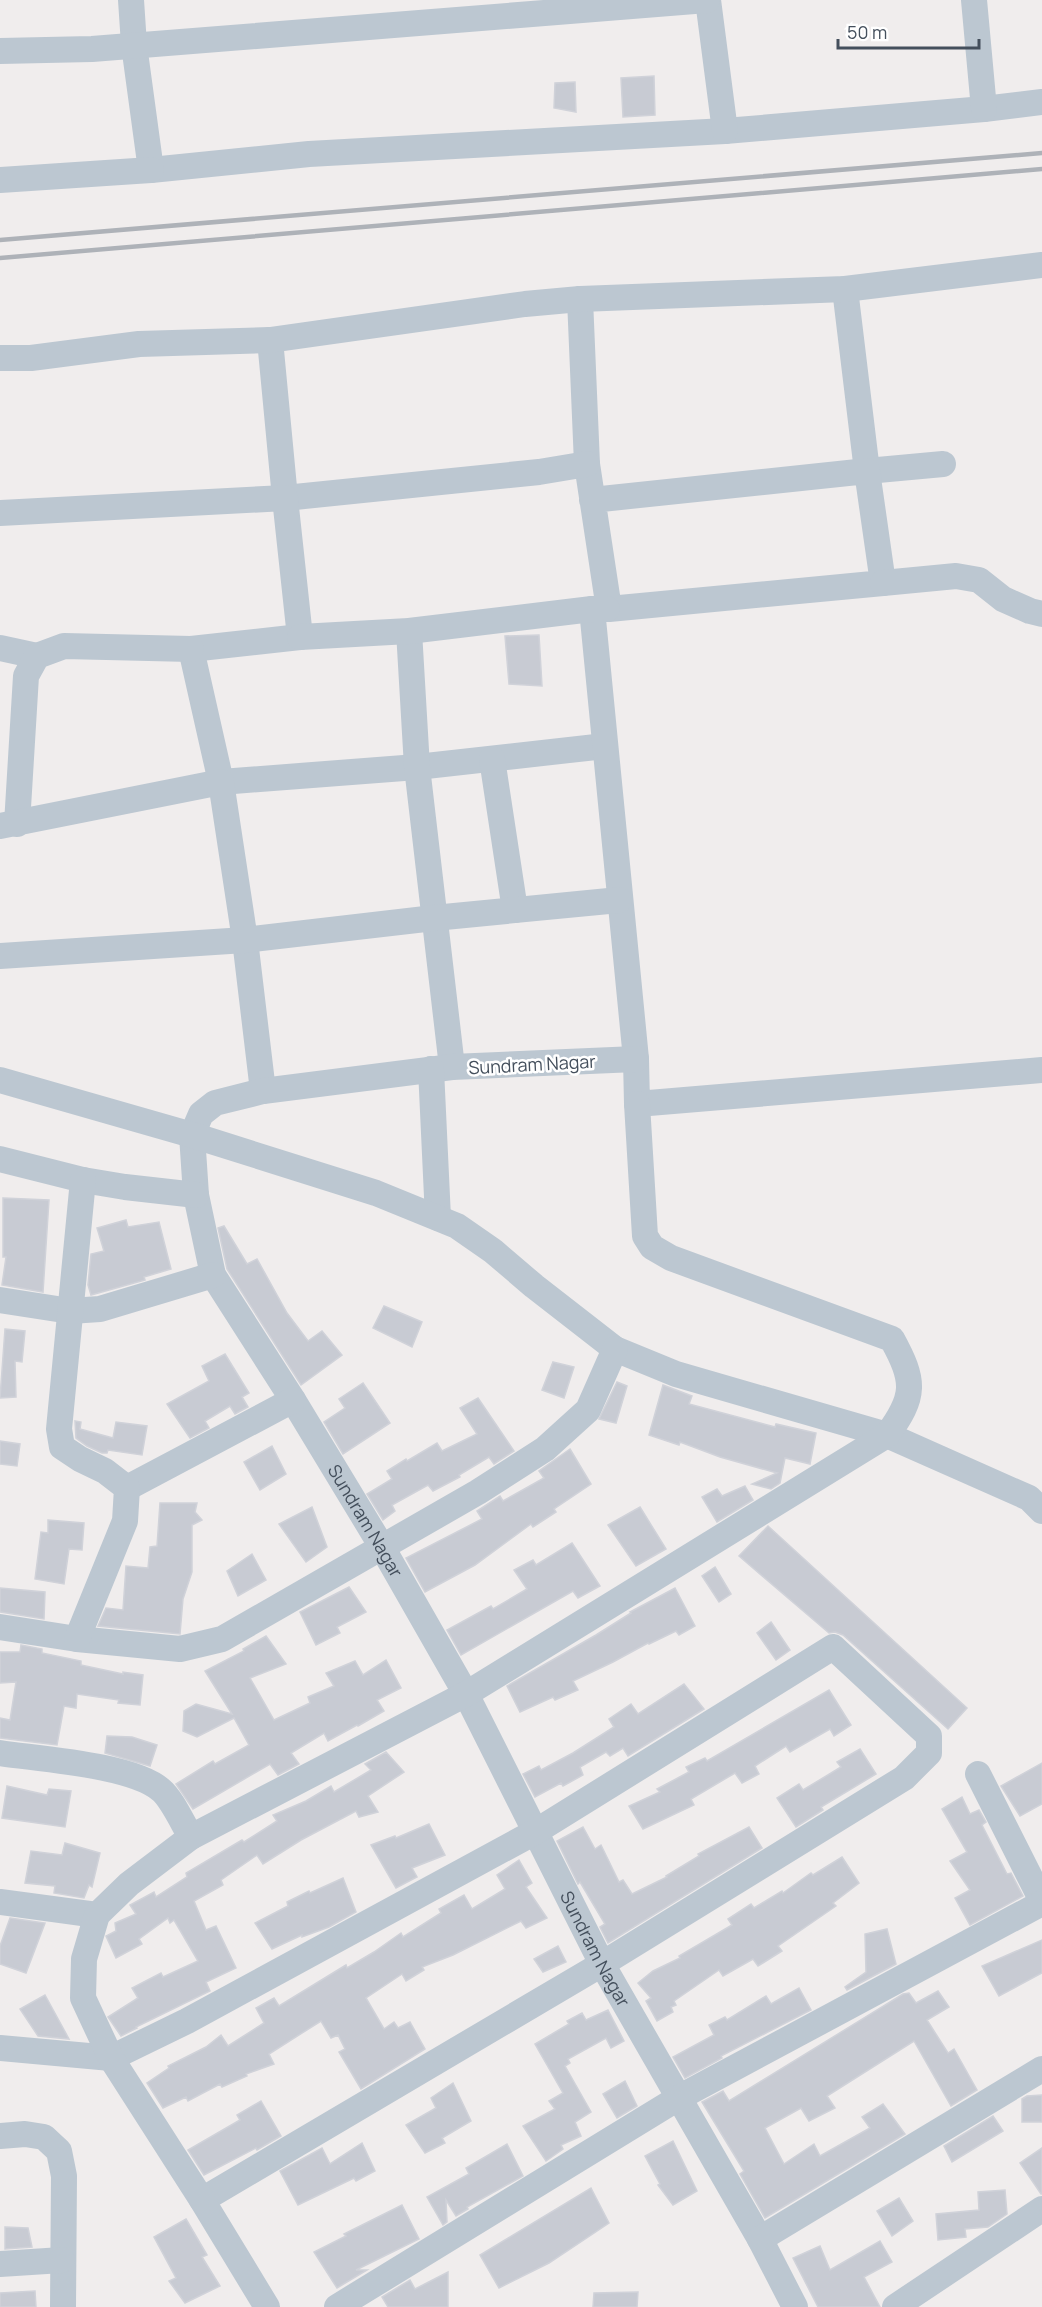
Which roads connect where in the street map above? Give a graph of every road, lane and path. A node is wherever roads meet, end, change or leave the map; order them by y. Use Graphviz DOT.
graph roads {
  1 [pos="130,0"];
  2 [pos="708,0"];
  3 [pos="974,0"];
  4 [pos="134,45"];
  5 [pos="0,51"];
  6 [pos="1042,102"];
  7 [pos="984,109"];
  8 [pos="725,131"];
  9 [pos="151,170"];
  10 [pos="0,180"];
  11 [pos="1042,265"];
  12 [pos="845,290"];
  13 [pos="580,299"];
  14 [pos="270,340"];
  15 [pos="0,358"];
  16 [pos="587,464"];
  17 [pos="944,464"];
  18 [pos="867,471"];
  19 [pos="285,498"];
  20 [pos="592,500"];
  21 [pos="0,513"];
  22 [pos="883,583"];
  23 [pos="601,609"];
  24 [pos="1042,614"];
  25 [pos="409,631"];
  26 [pos="300,637"];
  27 [pos="0,648"];
  28 [pos="191,649"];
  29 [pos="37,656"];
  30 [pos="605,746"];
  31 [pos="492,759"];
  32 [pos="417,767"];
  33 [pos="221,782"];
  34 [pos="8,825"];
  35 [pos="619,900"];
  36 [pos="515,910"];
  37 [pos="434,918"];
  38 [pos="245,940"];
  39 [pos="0,957"];
  40 [pos="636,1059"];
  41 [pos="441,1068"];
  42 [pos="1042,1070"];
  43 [pos="0,1080"];
  44 [pos="263,1091"];
  45 [pos="638,1104"];
  46 [pos="192,1135"];
  47 [pos="0,1158"];
  48 [pos="83,1180"];
  49 [pos="196,1195"];
  50 [pos="438,1218"];
  51 [pos="213,1275"];
  52 [pos="0,1300"];
  53 [pos="70,1311"];
  54 [pos="615,1349"];
  55 [pos="293,1400"];
  56 [pos="887,1435"];
  57 [pos="128,1488"];
  58 [pos="1038,1501"];
  59 [pos="382,1547"];
  60 [pos="0,1627"];
  61 [pos="77,1639"];
  62 [pos="466,1694"];
  63 [pos="0,1753"];
  64 [pos="978,1774"];
  65 [pos="535,1832"];
  66 [pos="191,1837"];
  67 [pos="0,1902"];
  68 [pos="1042,1902"];
  69 [pos="97,1915"];
  70 [pos="602,1964"];
  71 [pos="0,2048"];
  72 [pos="111,2058"];
  73 [pos="1042,2069"];
  74 [pos="680,2097"];
  75 [pos="0,2136"];
  76 [pos="202,2200"];
  77 [pos="1042,2209"];
  78 [pos="760,2239"];
  79 [pos="62,2260"];
  80 [pos="0,2264"];
  81 [pos="63,2307"];
  82 [pos="267,2307"];
  83 [pos="337,2307"];
  84 [pos="795,2307"];
  85 [pos="895,2307"];
  1 -- 4 [label="street"];
  2 -- 4 [label="street"];
  2 -- 8 [label="street"];
  3 -- 7 [label="street"];
  4 -- 5 [label="street"];
  4 -- 9 [label="street"];
  6 -- 7 [label="street"];
  7 -- 8 [label="street"];
  8 -- 9 [label="street"];
  9 -- 10 [label="street"];
  11 -- 12 [label="street"];
  12 -- 13 [label="street"];
  12 -- 18 [label="street"];
  13 -- 14 [label="street"];
  13 -- 16 [label="street"];
  14 -- 15 [label="street"];
  14 -- 19 [label="street"];
  16 -- 19 [label="street"];
  16 -- 20 [label="street"];
  17 -- 18 [label="street"];
  18 -- 20 [label="street"];
  18 -- 22 [label="street"];
  19 -- 21 [label="street"];
  19 -- 26 [label="street"];
  20 -- 23 [label="street"];
  22 -- 23 [label="street"];
  22 -- 24 [label="street"];
  23 -- 25 [label="street"];
  23 -- 30 [label="street"];
  25 -- 26 [label="street"];
  25 -- 32 [label="street"];
  26 -- 28 [label="street"];
  27 -- 29 [label="street"];
  28 -- 29 [label="street"];
  28 -- 33 [label="street"];
  29 -- 34 [label="street"];
  30 -- 31 [label="street"];
  30 -- 35 [label="street"];
  31 -- 32 [label="street"];
  31 -- 36 [label="street"];
  32 -- 33 [label="street"];
  32 -- 37 [label="street"];
  33 -- 34 [label="street"];
  33 -- 38 [label="street"];
  35 -- 36 [label="street"];
  35 -- 40 [label="street"];
  36 -- 37 [label="street"];
  37 -- 38 [label="street"];
  37 -- 41 [label="street"];
  38 -- 39 [label="street"];
  38 -- 44 [label="street"];
  40 -- 41 [label="street, Sundram Nagar"];
  40 -- 45 [label="street"];
  41 -- 44 [label="street, Sundram Nagar"];
  41 -- 50 [label="street"];
  42 -- 45 [label="street"];
  43 -- 46 [label="street"];
  44 -- 46 [label="street, Sundram Nagar"];
  45 -- 56 [label="street"];
  46 -- 49 [label="street, Sundram Nagar"];
  46 -- 50 [label="street"];
  47 -- 48 [label="street"];
  48 -- 49 [label="street"];
  48 -- 53 [label="street"];
  49 -- 51 [label="street, Sundram Nagar"];
  50 -- 54 [label="street"];
  51 -- 53 [label="street"];
  51 -- 55 [label="street, Sundram Nagar"];
  52 -- 53 [label="street"];
  53 -- 57 [label="street"];
  54 -- 56 [label="street"];
  54 -- 59 [label="street"];
  55 -- 57 [label="street"];
  55 -- 59 [label="street, Sundram Nagar"];
  56 -- 58 [label="street"];
  56 -- 62 [label="street"];
  57 -- 61 [label="street"];
  59 -- 61 [label="street"];
  59 -- 62 [label="street, Sundram Nagar"];
  60 -- 61 [label="street"];
  62 -- 65 [label="street, Sundram Nagar"];
  62 -- 66 [label="street"];
  63 -- 66 [label="street"];
  64 -- 68 [label="street"];
  65 -- 70 [label="street, Sundram Nagar"];
  65 -- 70 [label="street"];
  65 -- 72 [label="street"];
  66 -- 69 [label="street"];
  67 -- 69 [label="street"];
  68 -- 74 [label="street"];
  69 -- 72 [label="street"];
  70 -- 74 [label="street, Sundram Nagar"];
  70 -- 76 [label="street"];
  71 -- 72 [label="street"];
  72 -- 76 [label="street"];
  73 -- 78 [label="street"];
  74 -- 78 [label="street, Sundram Nagar"];
  74 -- 83 [label="street"];
  75 -- 79 [label="street"];
  76 -- 82 [label="street"];
  77 -- 85 [label="street"];
  78 -- 84 [label="street, Sundram Nagar"];
  79 -- 80 [label="street"];
  79 -- 81 [label="street"];
}
